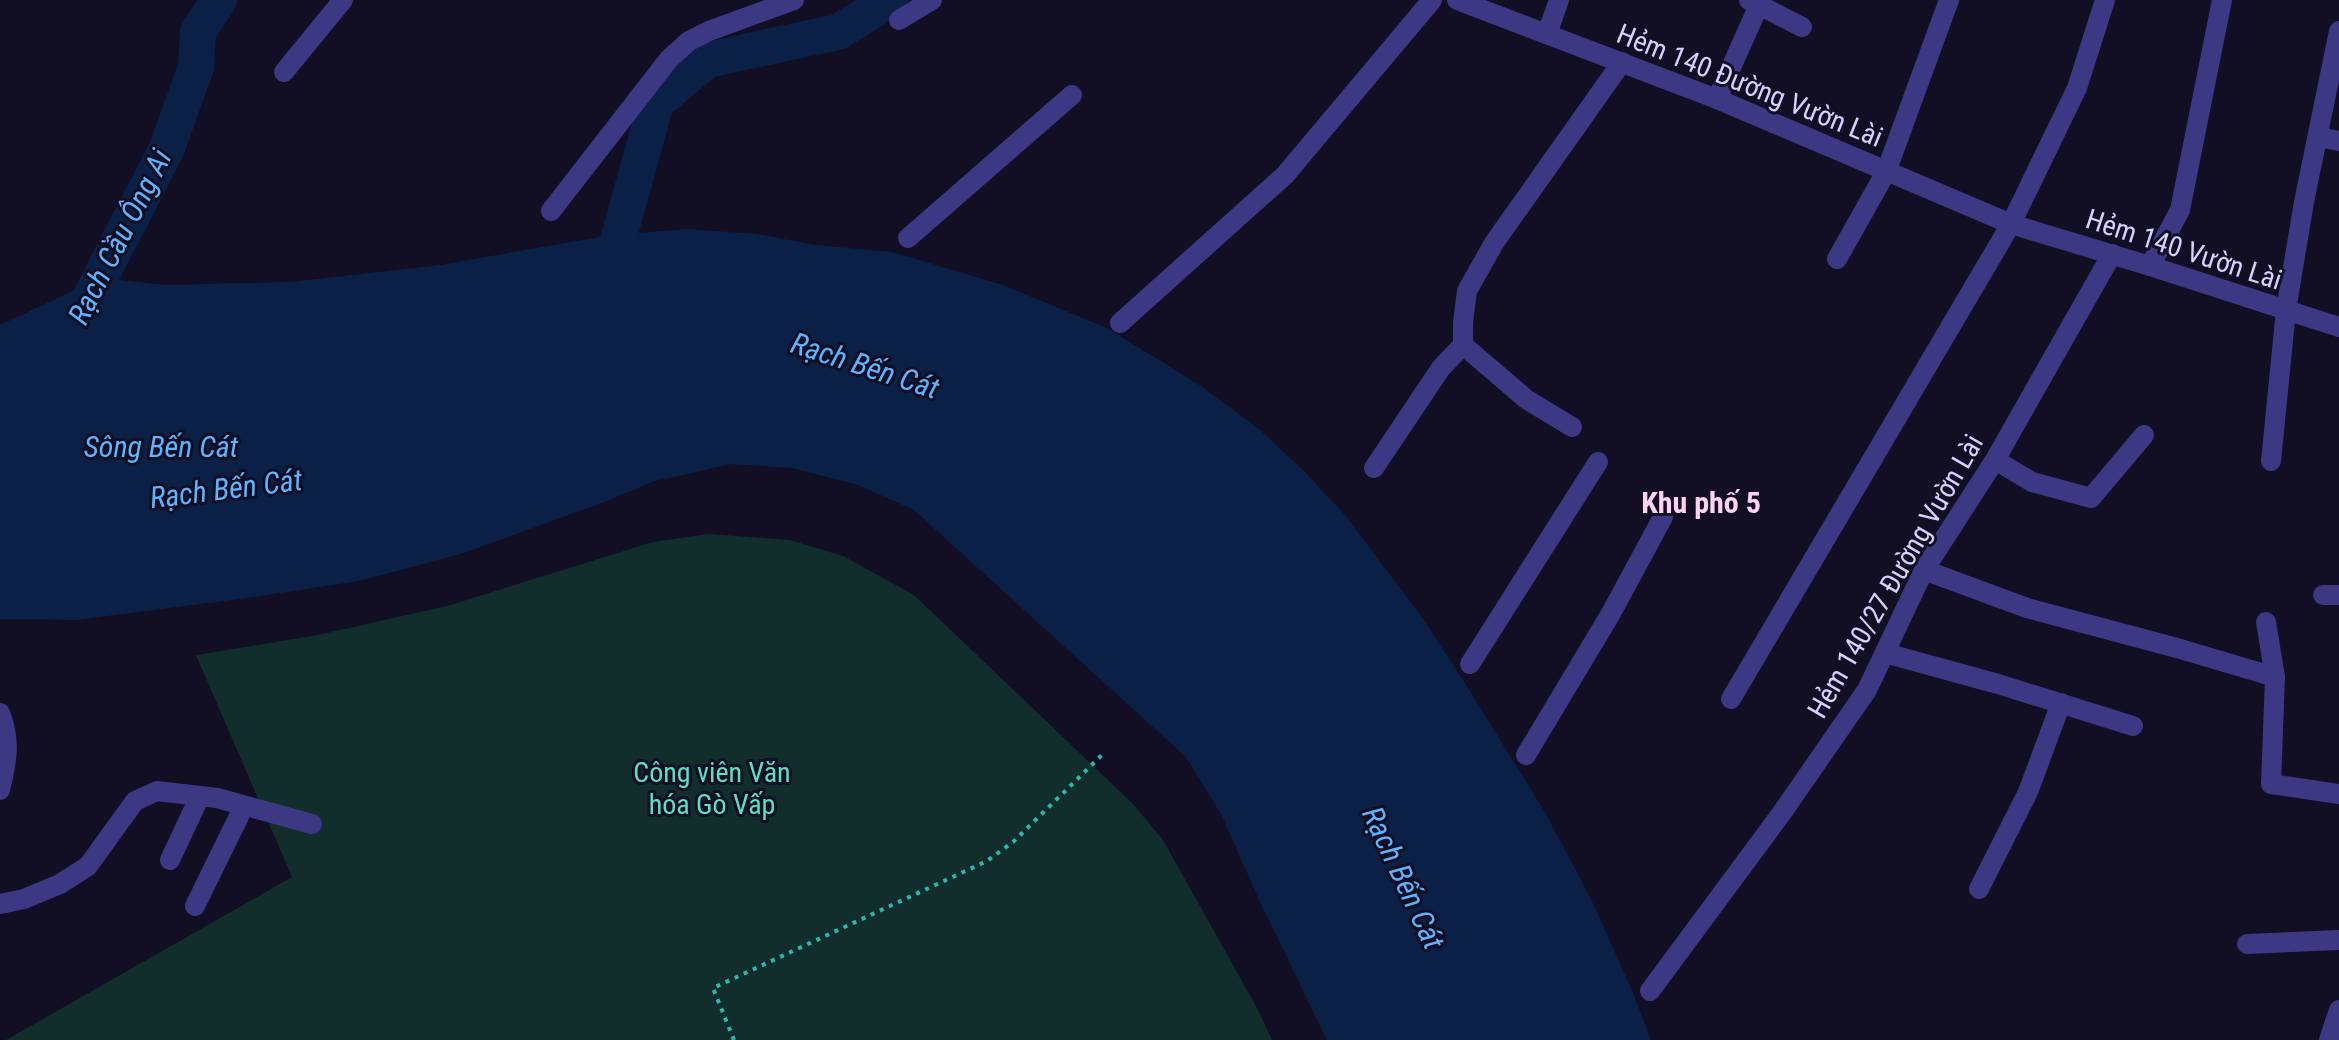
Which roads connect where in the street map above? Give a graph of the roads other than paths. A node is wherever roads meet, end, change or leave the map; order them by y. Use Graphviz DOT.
graph roads {
  1 [pos="343,0"];
  2 [pos="794,0"];
  3 [pos="932,0"];
  4 [pos="1432,0"];
  5 [pos="1457,0"];
  6 [pos="1559,0"];
  7 [pos="1949,0"];
  8 [pos="2105,0"];
  9 [pos="2222,0"];
  10 [pos="1754,2"];
  11 [pos="899,20"];
  12 [pos="1802,27"];
  13 [pos="2339,31"];
  14 [pos="1547,34"];
  15 [pos="1622,62"];
  16 [pos="284,72"];
  17 [pos="1072,95"];
  18 [pos="1717,99"];
  19 [pos="2318,137"];
  20 [pos="2339,141"];
  21 [pos="1886,172"];
  22 [pos="551,211"];
  23 [pos="2011,224"];
  24 [pos="908,238"];
  25 [pos="2112,254"];
  26 [pos="1837,259"];
  27 [pos="2150,266"];
  28 [pos="2286,310"];
  29 [pos="1120,323"];
  30 [pos="2339,327"];
  31 [pos="1463,345"];
  32 [pos="1572,427"];
  33 [pos="2144,435"];
  34 [pos="1995,460"];
  35 [pos="2271,461"];
  36 [pos="1598,462"];
  37 [pos="1374,468"];
  38 [pos="1663,517"];
  39 [pos="1924,570"];
  40 [pos="2266,622"];
  41 [pos="1885,653"];
  42 [pos="1470,664"];
  43 [pos="2275,677"];
  44 [pos="1731,699"];
  45 [pos="2061,703"];
  46 [pos="0,713"];
  47 [pos="2133,726"];
  48 [pos="1526,755"];
  49 [pos="0,790"];
  50 [pos="2339,794"];
  51 [pos="200,796"];
  52 [pos="244,806"];
  53 [pos="312,824"];
  54 [pos="170,860"];
  55 [pos="1979,889"];
  56 [pos="0,904"];
  57 [pos="195,906"];
  58 [pos="2339,940"];
  59 [pos="2247,944"];
  60 [pos="1650,991"];
  61 [pos="2339,1010"];
  62 [pos="2329,1040"];
  1 -- 16 [label="street"];
  2 -- 22 [label="street"];
  3 -- 11 [label="street"];
  4 -- 29 [label="street"];
  5 -- 14 [label="street, Hẻm 140 Đường Vườn Lài"];
  6 -- 14 [label="street"];
  7 -- 21 [label="street"];
  8 -- 23 [label="street"];
  9 -- 27 [label="street"];
  10 -- 12 [label="street"];
  10 -- 18 [label="street"];
  13 -- 19 [label="street"];
  14 -- 15 [label="street, Hẻm 140 Đường Vườn Lài"];
  15 -- 18 [label="street, Hẻm 140 Đường Vườn Lài"];
  15 -- 31 [label="street"];
  17 -- 24 [label="street"];
  18 -- 21 [label="street, Hẻm 140 Đường Vườn Lài"];
  19 -- 20 [label="street"];
  19 -- 28 [label="street"];
  21 -- 23 [label="street, Hẻm 140 Đường Vườn Lài"];
  21 -- 26 [label="street"];
  23 -- 25 [label="street, Hẻm 140 Vườn Lài"];
  23 -- 44 [label="street"];
  25 -- 27 [label="street, Hẻm 140 Vườn Lài"];
  25 -- 34 [label="street, Hẻm 140/27 Đường Vườn Lài"];
  27 -- 28 [label="street, Hẻm 140 Vườn Lài"];
  28 -- 30 [label="street, Hẻm 140 Vườn Lài"];
  28 -- 35 [label="street"];
  31 -- 32 [label="street"];
  31 -- 37 [label="street"];
  33 -- 34 [label="street"];
  34 -- 39 [label="street, Hẻm 140/27 Đường Vườn Lài"];
  36 -- 42 [label="street"];
  38 -- 48 [label="street"];
  39 -- 41 [label="street, Hẻm 140/27 Đường Vườn Lài"];
  39 -- 43 [label="street"];
  40 -- 43 [label="street"];
  41 -- 45 [label="street"];
  41 -- 60 [label="street, Hẻm 140/27 Đường Vườn Lài"];
  43 -- 50 [label="street"];
  45 -- 47 [label="street"];
  45 -- 55 [label="street"];
  46 -- 49 [label="street"];
  51 -- 52 [label="street"];
  51 -- 54 [label="street"];
  51 -- 56 [label="street"];
  52 -- 53 [label="street"];
  52 -- 57 [label="street"];
  58 -- 59 [label="street"];
  61 -- 62 [label="street"];
}
